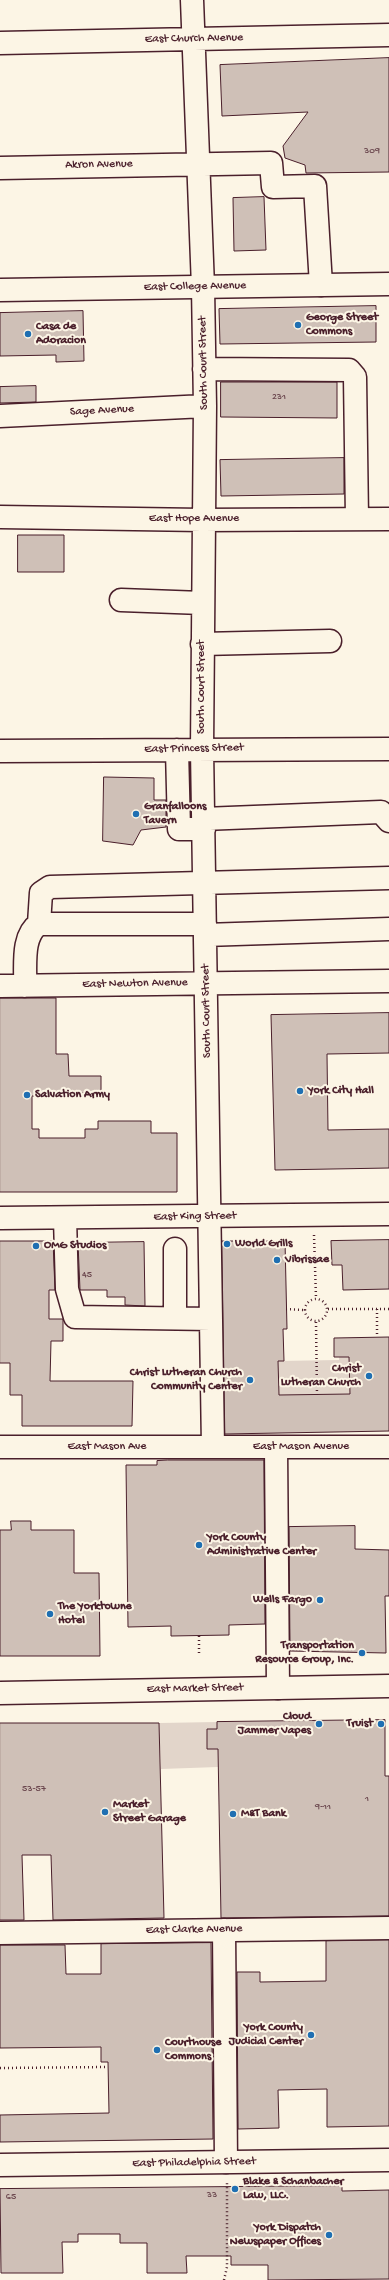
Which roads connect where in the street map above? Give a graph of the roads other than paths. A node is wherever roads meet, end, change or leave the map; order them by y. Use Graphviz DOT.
graph roads {
  1 [pos="192,0"];
  2 [pos="389,35"];
  3 [pos="193,39"];
  4 [pos="0,44"];
  5 [pos="198,163"];
  6 [pos="0,168"];
  7 [pos="389,284"];
  8 [pos="321,285"];
  9 [pos="203,287"];
  10 [pos="0,290"];
  11 [pos="204,369"];
  12 [pos="204,406"];
  13 [pos="0,416"];
  14 [pos="0,517"];
  15 [pos="357,519"];
  16 [pos="389,519"];
  17 [pos="202,520"];
  18 [pos="121,600"];
  19 [pos="202,603"];
  20 [pos="330,641"];
  21 [pos="202,644"];
  22 [pos="202,749"];
  23 [pos="389,749"];
  24 [pos="177,750"];
  25 [pos="0,752"];
  26 [pos="385,816"];
  27 [pos="203,824"];
  28 [pos="389,878"];
  29 [pos="206,884"];
  30 [pos="46,924"];
  31 [pos="389,929"];
  32 [pos="205,930"];
  33 [pos="389,981"];
  34 [pos="206,983"];
  35 [pos="0,986"];
  36 [pos="25,986"];
  37 [pos="389,1214"];
  38 [pos="210,1217"];
  39 [pos="0,1218"];
  40 [pos="65,1218"];
  41 [pos="175,1249"];
  42 [pos="175,1318"];
  43 [pos="211,1319"];
  44 [pos="213,1447"];
  45 [pos="276,1447"];
  46 [pos="389,1447"];
  47 [pos="0,1448"];
  48 [pos="389,1686"];
  49 [pos="278,1688"];
  50 [pos="0,1693"];
  51 [pos="389,1928"];
  52 [pos="224,1930"];
  53 [pos="0,1933"];
  54 [pos="389,2160"];
  55 [pos="226,2162"];
  56 [pos="0,2165"];
  1 -- 3 [label="street, South Court Street"];
  2 -- 3 [label="street, East Church Avenue"];
  3 -- 4 [label="street, East Church Avenue"];
  3 -- 5 [label="street, South Court Street"];
  5 -- 6 [label="street, Akron Avenue"];
  5 -- 8 [label="street, Akron Avenue"];
  5 -- 9 [label="street, South Court Street"];
  7 -- 8 [label="street, East College Avenue"];
  8 -- 9 [label="street, East College Avenue"];
  9 -- 10 [label="street, East College Avenue"];
  9 -- 11 [label="street, South Court Street"];
  11 -- 12 [label="street, South Court Street"];
  11 -- 15 [label="street"];
  12 -- 13 [label="street, Sage Avenue"];
  12 -- 17 [label="street, South Court Street"];
  14 -- 17 [label="street, East Hope Avenue"];
  15 -- 16 [label="street, East Hope Avenue"];
  15 -- 17 [label="street, East Hope Avenue"];
  17 -- 19 [label="street, South Court Street"];
  18 -- 19 [label="street"];
  19 -- 21 [label="street, South Court Street"];
  20 -- 21 [label="street"];
  21 -- 22 [label="street, South Court Street"];
  22 -- 23 [label="street, East Princess Street"];
  22 -- 24 [label="street, East Princess Street"];
  22 -- 27 [label="street, South Court Street"];
  24 -- 25 [label="street, East Princess Street"];
  24 -- 27 [label="street"];
  26 -- 27 [label="street"];
  27 -- 29 [label="street, South Court Street"];
  28 -- 29 [label="street"];
  29 -- 30 [label="street"];
  29 -- 32 [label="street, South Court Street"];
  30 -- 32 [label="street"];
  30 -- 36 [label="street"];
  31 -- 32 [label="street"];
  32 -- 34 [label="street, South Court Street"];
  33 -- 34 [label="street, East Newton Avenue"];
  34 -- 36 [label="street, East Newton Avenue"];
  34 -- 38 [label="street, South Court Street"];
  35 -- 36 [label="street, East Newton Avenue"];
  37 -- 38 [label="street, East King Street"];
  38 -- 40 [label="street, East King Street"];
  38 -- 43 [label="street, South Court Street"];
  39 -- 40 [label="street, East King Street"];
  40 -- 42 [label="street"];
  41 -- 42 [label="street"];
  42 -- 43 [label="street"];
  43 -- 44 [label="street, South Court Street"];
  44 -- 45 [label="street, East Mason Avenue"];
  44 -- 47 [label="street, East Mason Ave"];
  45 -- 46 [label="street, East Mason Avenue"];
  45 -- 49 [label="street"];
  48 -- 49 [label="street, East Market Street"];
  49 -- 50 [label="street, East Market Street"];
  51 -- 52 [label="street, East Clarke Avenue"];
  52 -- 53 [label="street, East Clarke Avenue"];
  52 -- 55 [label="street"];
  54 -- 55 [label="street, East Philadelphia Street"];
  55 -- 56 [label="street, East Philadelphia Street"];
}
